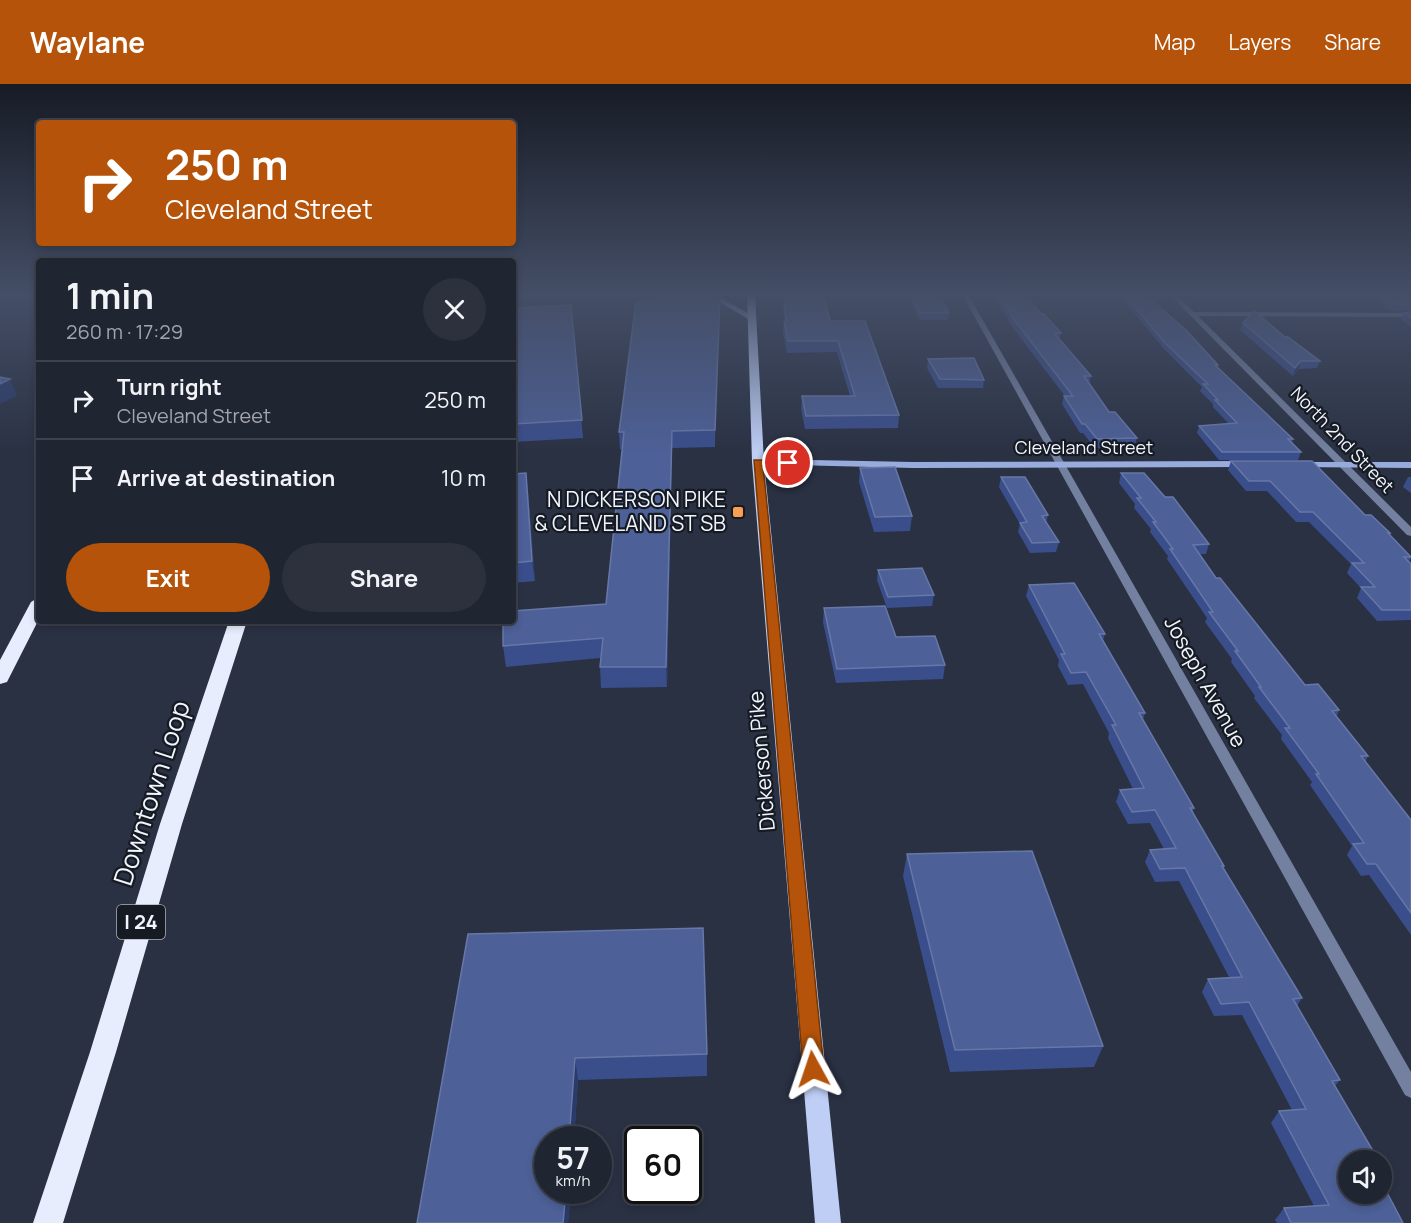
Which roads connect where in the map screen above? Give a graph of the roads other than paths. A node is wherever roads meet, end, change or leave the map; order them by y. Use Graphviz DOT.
graph roads {
  1 [pos="752,347"];
  2 [pos="995,347"];
  3 [pos="1225,347"];
  4 [pos="758,462"];
  5 [pos="1060,464"];
  6 [pos="1260,465"];
  7 [pos="1284,465"];
  8 [pos="1343,465"];
  9 [pos="1411,465"];
  10 [pos="1411,533"];
  11 [pos="36,608"];
  12 [pos="237,624"];
  13 [pos="0,678"];
  14 [pos="1411,1089"];
  15 [pos="48,1223"];
  16 [pos="828,1223"];
  1 -- 4 [label="main road, Dickerson Pike"];
  2 -- 5 [label="street, Joseph Avenue"];
  3 -- 8 [label="street, North 2nd Street"];
  4 -- 5 [label="main road, Cleveland Street"];
  4 -- 16 [label="main road, Dickerson Pike"];
  5 -- 6 [label="main road, Cleveland Street"];
  5 -- 14 [label="street, Joseph Avenue"];
  7 -- 8 [label="main road"];
  8 -- 9 [label="main road"];
  8 -- 10 [label="street, North 2nd Street"];
  11 -- 13 [label="highway"];
  12 -- 15 [label="highway, Downtown Loop / I 24"];
}
